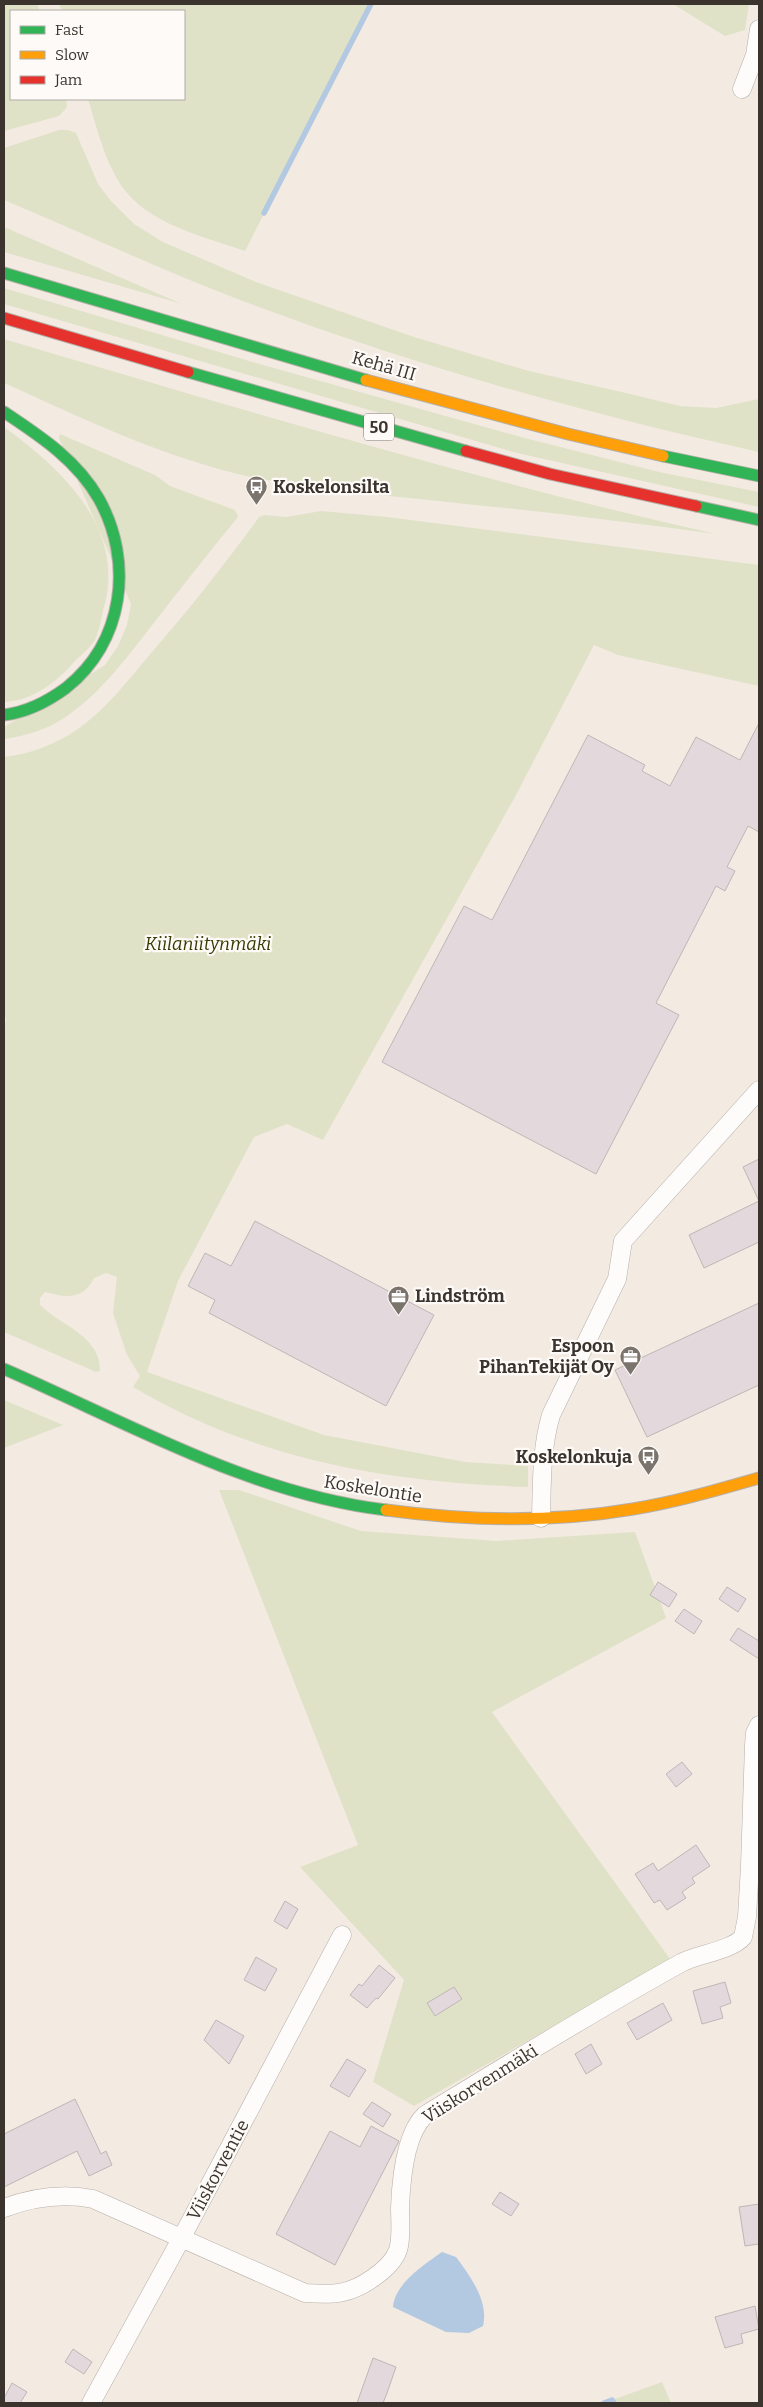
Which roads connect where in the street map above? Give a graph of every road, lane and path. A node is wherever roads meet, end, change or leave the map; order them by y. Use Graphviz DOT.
graph roads {
  1 [pos="759,29"];
  2 [pos="742,89"];
  3 [pos="4,273"];
  4 [pos="4,318"];
  5 [pos="4,412"];
  6 [pos="759,476"];
  7 [pos="759,520"];
  8 [pos="4,715"];
  9 [pos="759,1090"];
  10 [pos="4,1369"];
  11 [pos="759,1478"];
  12 [pos="541,1518"];
  13 [pos="759,1725"];
  14 [pos="342,1935"];
  15 [pos="4,2208"];
  16 [pos="182,2239"];
  17 [pos="91,2403"];
  1 -- 2 [label="street"];
  3 -- 6 [label="main road, Kehä III / 50"];
  4 -- 7 [label="main road, 50"];
  5 -- 8 [label="main road"];
  9 -- 12 [label="street"];
  10 -- 12 [label="main road, Koskelontie"];
  11 -- 12 [label="main road, Koskelontie"];
  13 -- 16 [label="street, Viiskorvenmäki"];
  14 -- 16 [label="street, Viiskorventie"];
  15 -- 16 [label="street, Viiskorvenmäki"];
  16 -- 17 [label="street, Viiskorventie"];
}
